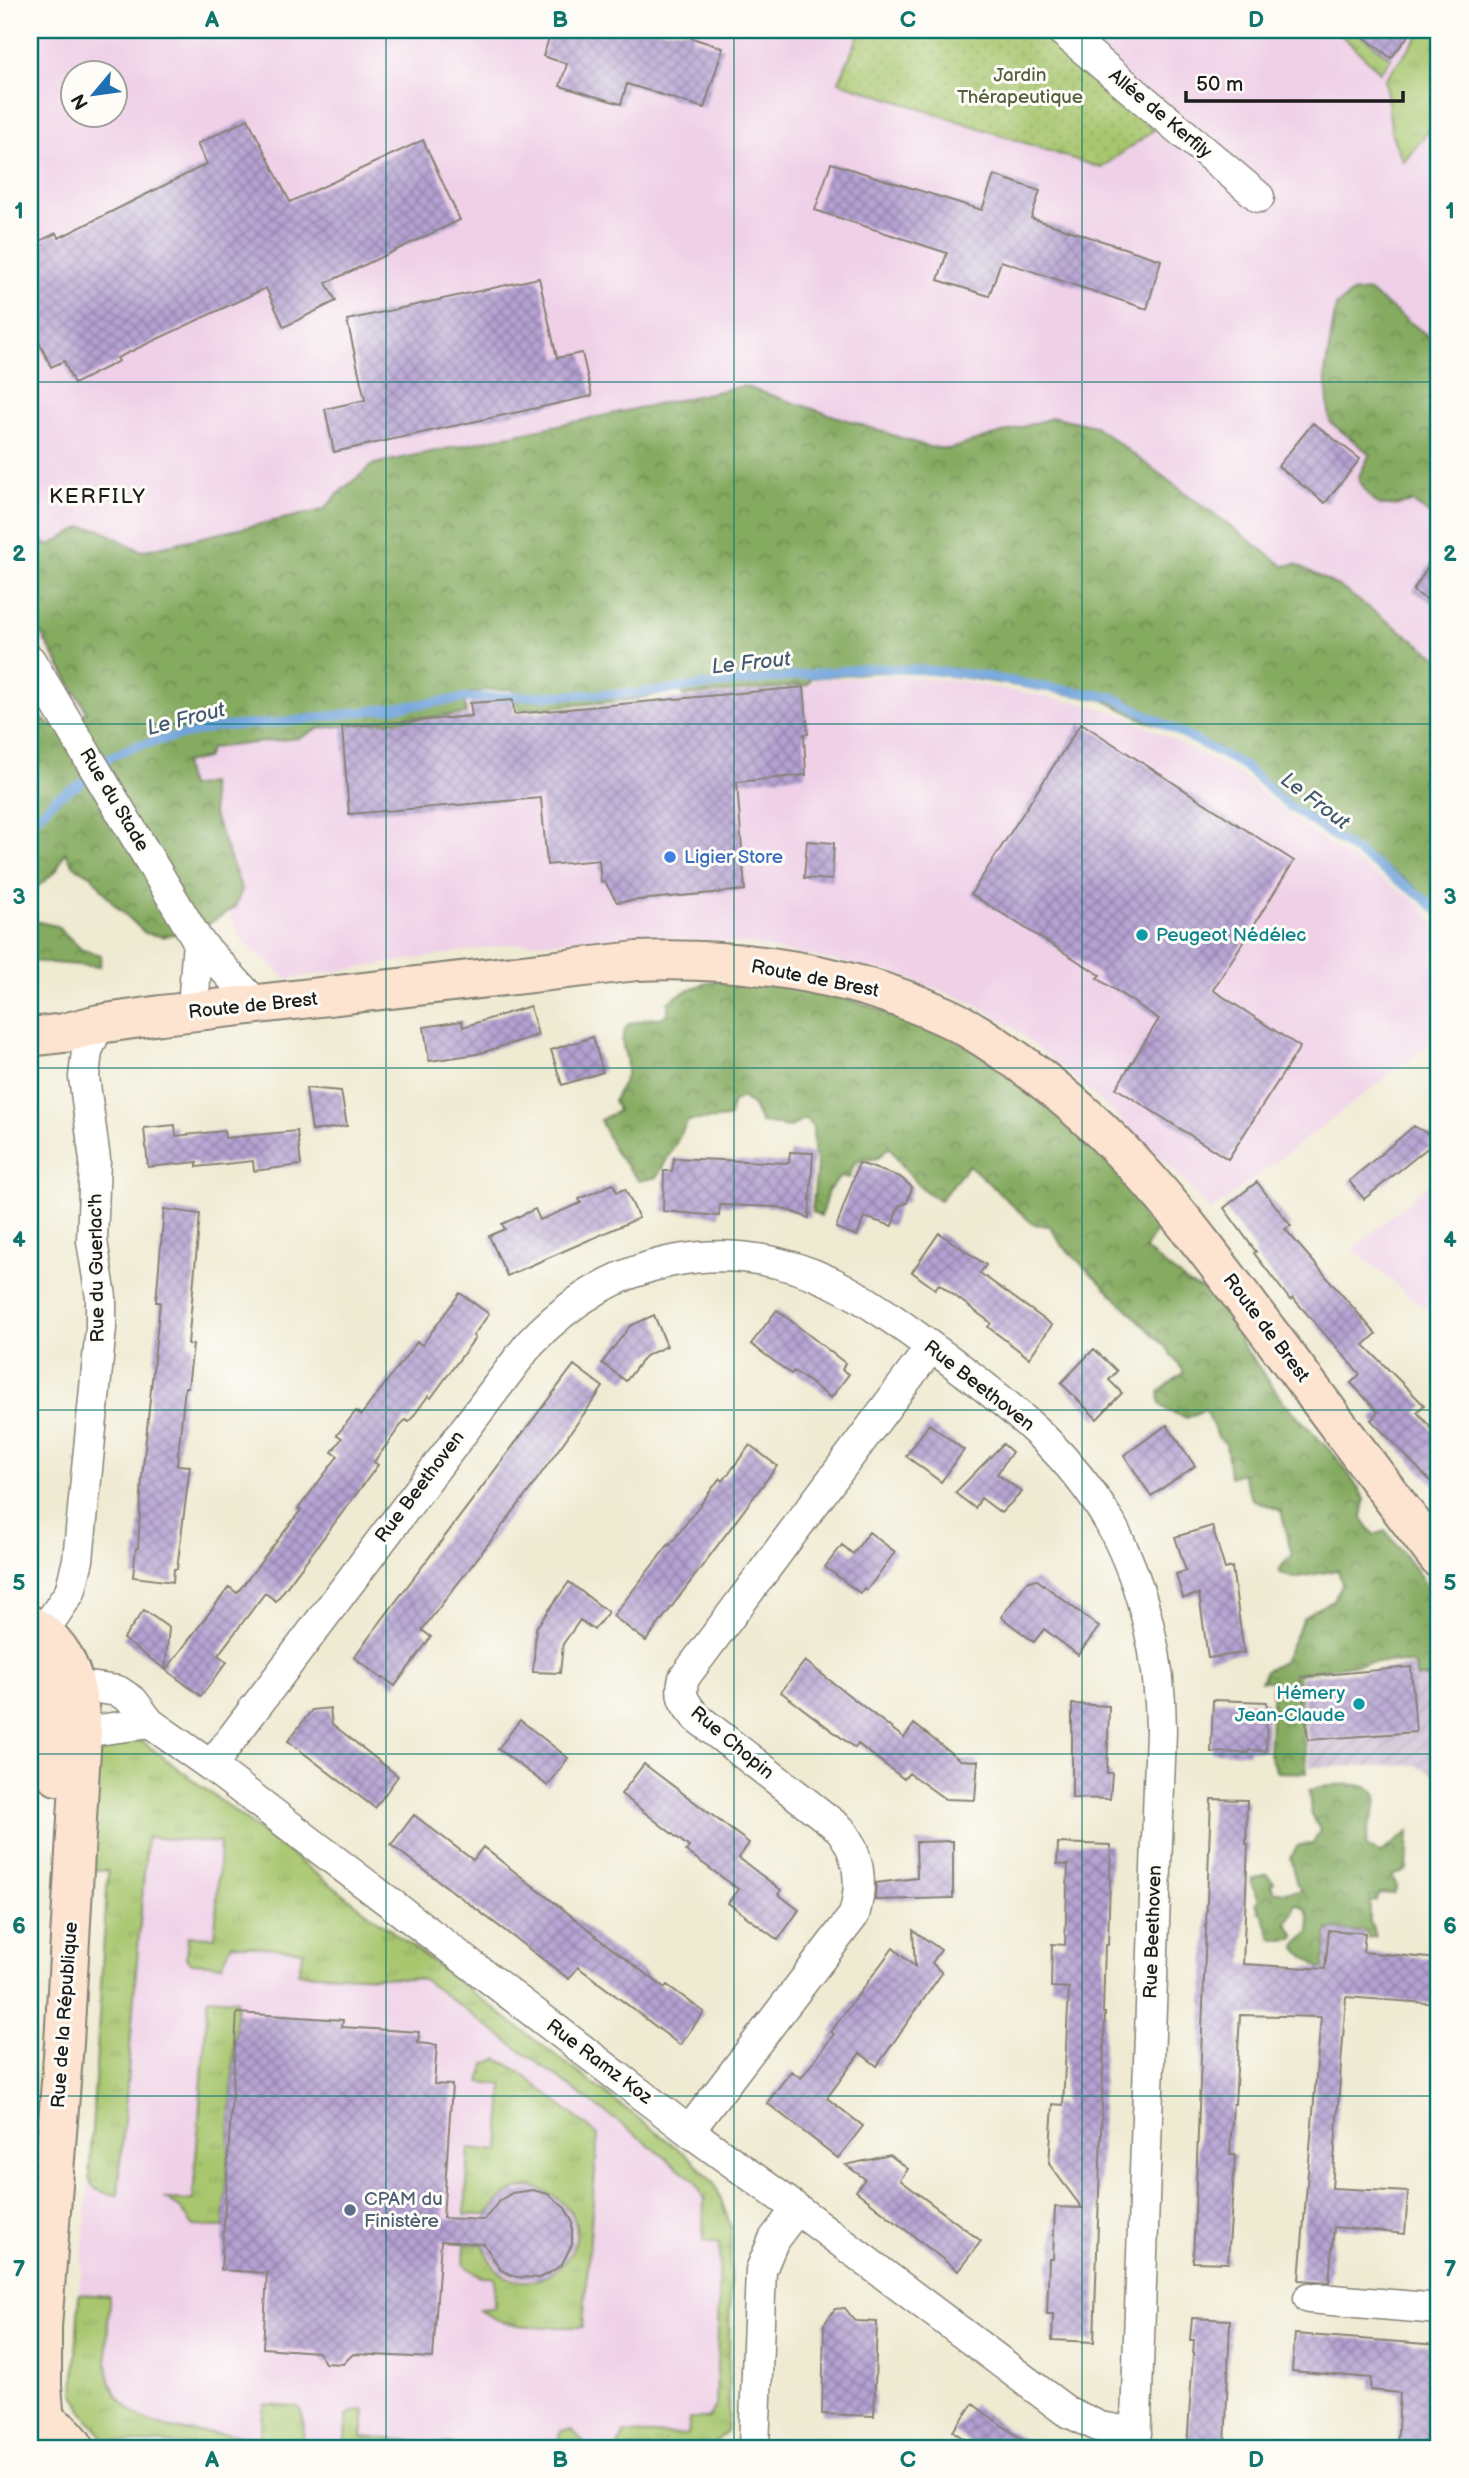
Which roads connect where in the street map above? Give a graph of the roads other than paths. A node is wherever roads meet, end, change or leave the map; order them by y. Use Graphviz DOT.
graph roads {
  1 [pos="1061,30"];
  2 [pos="1259,197"];
  3 [pos="30,660"];
  4 [pos="41,697"];
  5 [pos="198,941"];
  6 [pos="258,1006"];
  7 [pos="194,1012"];
  8 [pos="99,1024"];
  9 [pos="30,1037"];
  10 [pos="931,1347"];
  11 [pos="1439,1559"];
  12 [pos="34,1637"];
  13 [pos="62,1693"];
  14 [pos="150,1723"];
  15 [pos="69,1733"];
  16 [pos="211,1766"];
  17 [pos="689,2131"];
  18 [pos="30,2184"];
  19 [pos="797,2209"];
  20 [pos="1309,2298"];
  21 [pos="1439,2309"];
  22 [pos="38,2421"];
  23 [pos="1135,2440"];
  24 [pos="75,2448"];
  25 [pos="754,2448"];
  1 -- 2 [label="street, Allée de Kerfily"];
  3 -- 4 [label="street, Rue du Stade"];
  4 -- 5 [label="street, Rue du Stade"];
  5 -- 6 [label="street, Rue du Stade"];
  5 -- 7 [label="street"];
  6 -- 7 [label="main road, Route de Brest"];
  6 -- 11 [label="main road, Route de Brest"];
  7 -- 8 [label="main road, Route de Brest"];
  8 -- 9 [label="main road, Route de Brest"];
  8 -- 12 [label="street, Rue du Guerlac'h"];
  10 -- 16 [label="street, Rue Beethoven"];
  10 -- 17 [label="street, Rue Chopin"];
  10 -- 23 [label="street, Rue Beethoven"];
  12 -- 13 [label="main road, Rue de la République"];
  13 -- 14 [label="street, Rue Ramz Koz"];
  13 -- 15 [label="main road, Rue de la République"];
  14 -- 15 [label="street"];
  14 -- 16 [label="street, Rue Ramz Koz"];
  15 -- 18 [label="main road, Rue de la République"];
  15 -- 22 [label="main road, Rue de la République"];
  16 -- 17 [label="street, Rue Ramz Koz"];
  17 -- 19 [label="street, Rue Ramz Koz"];
  19 -- 23 [label="street, Rue Ramz Koz"];
  19 -- 25 [label="street"];
  20 -- 21 [label="street"];
  22 -- 24 [label="main road"];
}
